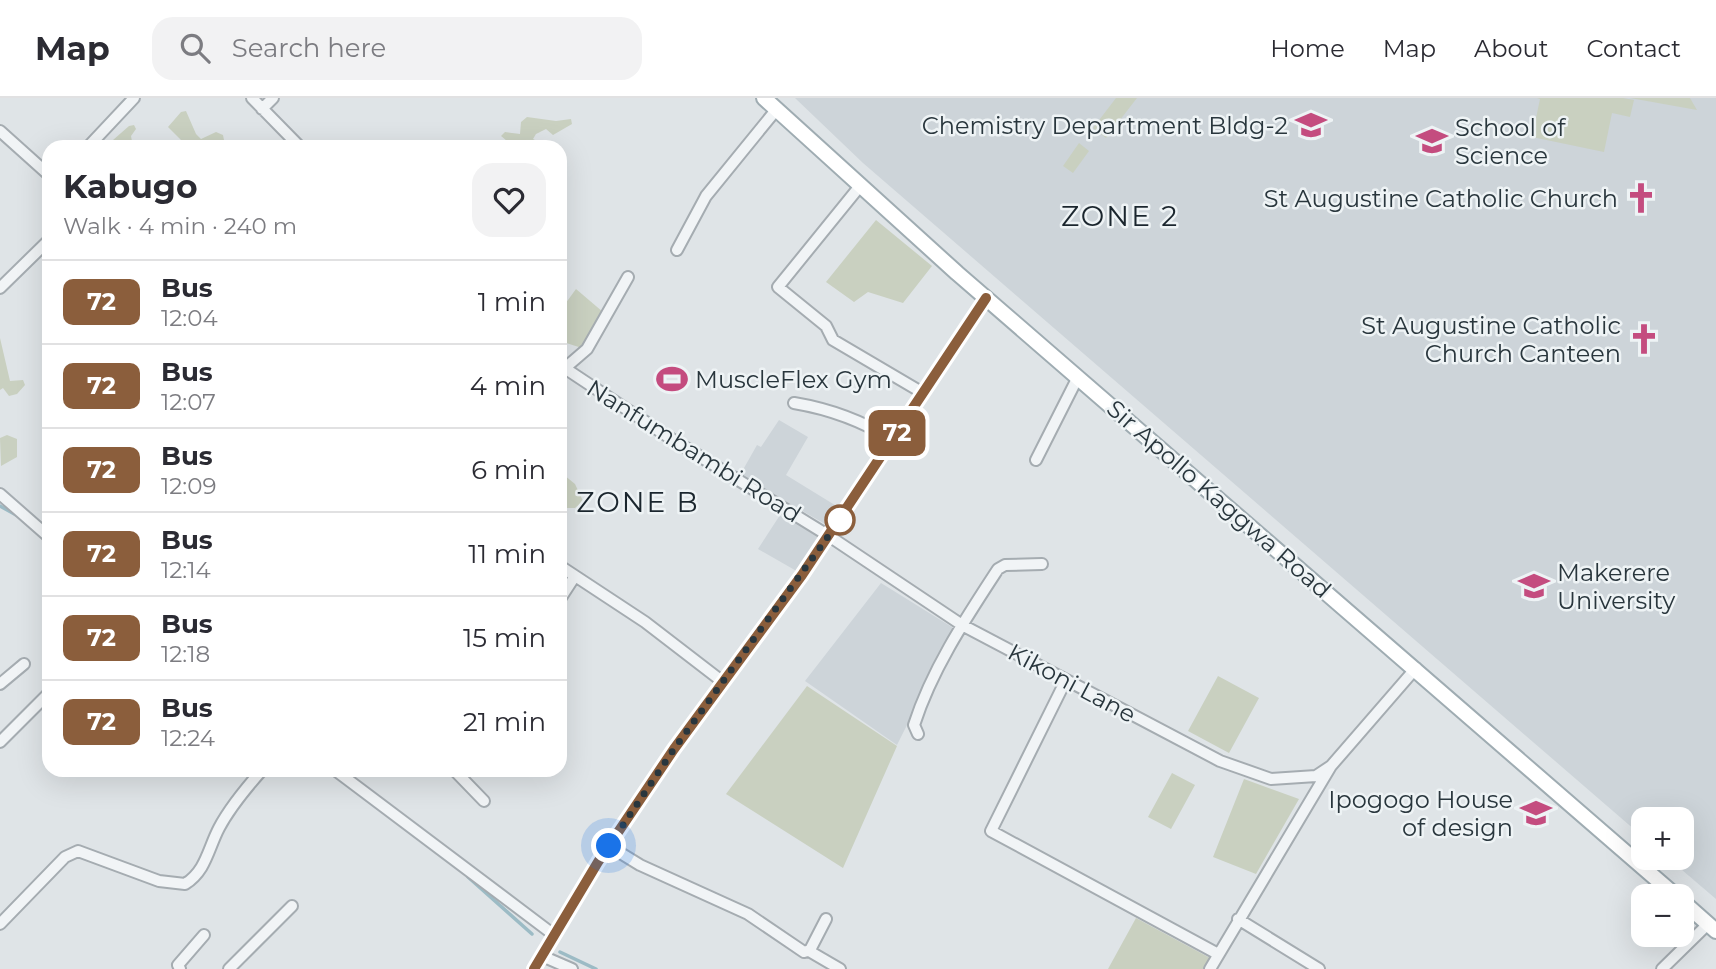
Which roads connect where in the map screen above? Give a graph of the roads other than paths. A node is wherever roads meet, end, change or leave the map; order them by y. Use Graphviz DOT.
graph roads {
  1 [pos="135,98"];
  2 [pos="252,98"];
  3 [pos="273,98"];
  4 [pos="764,98"];
  5 [pos="262,109"];
  6 [pos="776,110"];
  7 [pos="0,131"];
  8 [pos="95,140"];
  9 [pos="293,140"];
  10 [pos="42,169"];
  11 [pos="860,186"];
  12 [pos="42,247"];
  13 [pos="677,250"];
  14 [pos="628,278"];
  15 [pos="0,288"];
  16 [pos="986,298"];
  17 [pos="567,363"];
  18 [pos="567,369"];
  19 [pos="1078,377"];
  20 [pos="923,393"];
  21 [pos="794,403"];
  22 [pos="892,440"];
  23 [pos="1036,460"];
  24 [pos="0,494"];
  25 [pos="42,531"];
  26 [pos="829,536"];
  27 [pos="1042,564"];
  28 [pos="567,571"];
  29 [pos="575,576"];
  30 [pos="567,588"];
  31 [pos="962,625"];
  32 [pos="24,664"];
  33 [pos="1416,668"];
  34 [pos="1066,680"];
  35 [pos="723,682"];
  36 [pos="0,684"];
  37 [pos="42,700"];
  38 [pos="918,734"];
  39 [pos="0,742"];
  40 [pos="1331,766"];
  41 [pos="256,777"];
  42 [pos="344,777"];
  43 [pos="461,777"];
  44 [pos="484,801"];
  45 [pos="609,846"];
  46 [pos="1662,884"];
  47 [pos="292,906"];
  48 [pos="1694,912"];
  49 [pos="827,919"];
  50 [pos="1238,919"];
  51 [pos="0,924"];
  52 [pos="1712,928"];
  53 [pos="204,935"];
  54 [pos="554,935"];
  55 [pos="808,951"];
  56 [pos="1218,954"];
  57 [pos="542,956"];
  58 [pos="180,969"];
  59 [pos="229,969"];
  60 [pos="534,969"];
  61 [pos="572,969"];
  62 [pos="840,969"];
  63 [pos="1210,969"];
  64 [pos="1319,969"];
  65 [pos="1662,969"];
  1 -- 8 [label="street"];
  2 -- 5 [label="street"];
  3 -- 5 [label="street"];
  4 -- 6 [label="main road, Sir Apollo Kaggwa Road"];
  5 -- 9 [label="street"];
  6 -- 11 [label="main road, Sir Apollo Kaggwa Road"];
  6 -- 13 [label="street"];
  7 -- 10 [label="street"];
  11 -- 16 [label="main road, Sir Apollo Kaggwa Road"];
  11 -- 20 [label="street"];
  12 -- 15 [label="street"];
  14 -- 17 [label="street"];
  16 -- 19 [label="main road, Sir Apollo Kaggwa Road"];
  16 -- 20 [label="street"];
  18 -- 26 [label="street, Nanfumbambi Road"];
  19 -- 23 [label="street"];
  19 -- 33 [label="main road, Sir Apollo Kaggwa Road"];
  20 -- 22 [label="street"];
  21 -- 22 [label="street"];
  22 -- 26 [label="street"];
  24 -- 25 [label="street"];
  26 -- 31 [label="street, Kikoni Lane"];
  26 -- 35 [label="street"];
  27 -- 31 [label="street"];
  28 -- 29 [label="street"];
  29 -- 30 [label="street"];
  29 -- 35 [label="street"];
  31 -- 34 [label="street, Kikoni Lane"];
  31 -- 38 [label="street"];
  32 -- 36 [label="street"];
  33 -- 40 [label="street"];
  33 -- 46 [label="main road, Sir Apollo Kaggwa Road"];
  34 -- 40 [label="street, Kikoni Lane"];
  34 -- 56 [label="street"];
  35 -- 45 [label="street"];
  37 -- 39 [label="street"];
  40 -- 50 [label="street"];
  41 -- 51 [label="street"];
  42 -- 54 [label="street"];
  43 -- 44 [label="street"];
  45 -- 54 [label="street"];
  45 -- 55 [label="street"];
  47 -- 59 [label="street"];
  48 -- 52 [label="main road"];
  49 -- 55 [label="street"];
  50 -- 56 [label="street"];
  50 -- 64 [label="street"];
  52 -- 65 [label="street"];
  53 -- 58 [label="street"];
  54 -- 57 [label="street"];
  55 -- 62 [label="street"];
  56 -- 63 [label="street"];
  57 -- 60 [label="street"];
  57 -- 61 [label="street"];
}
